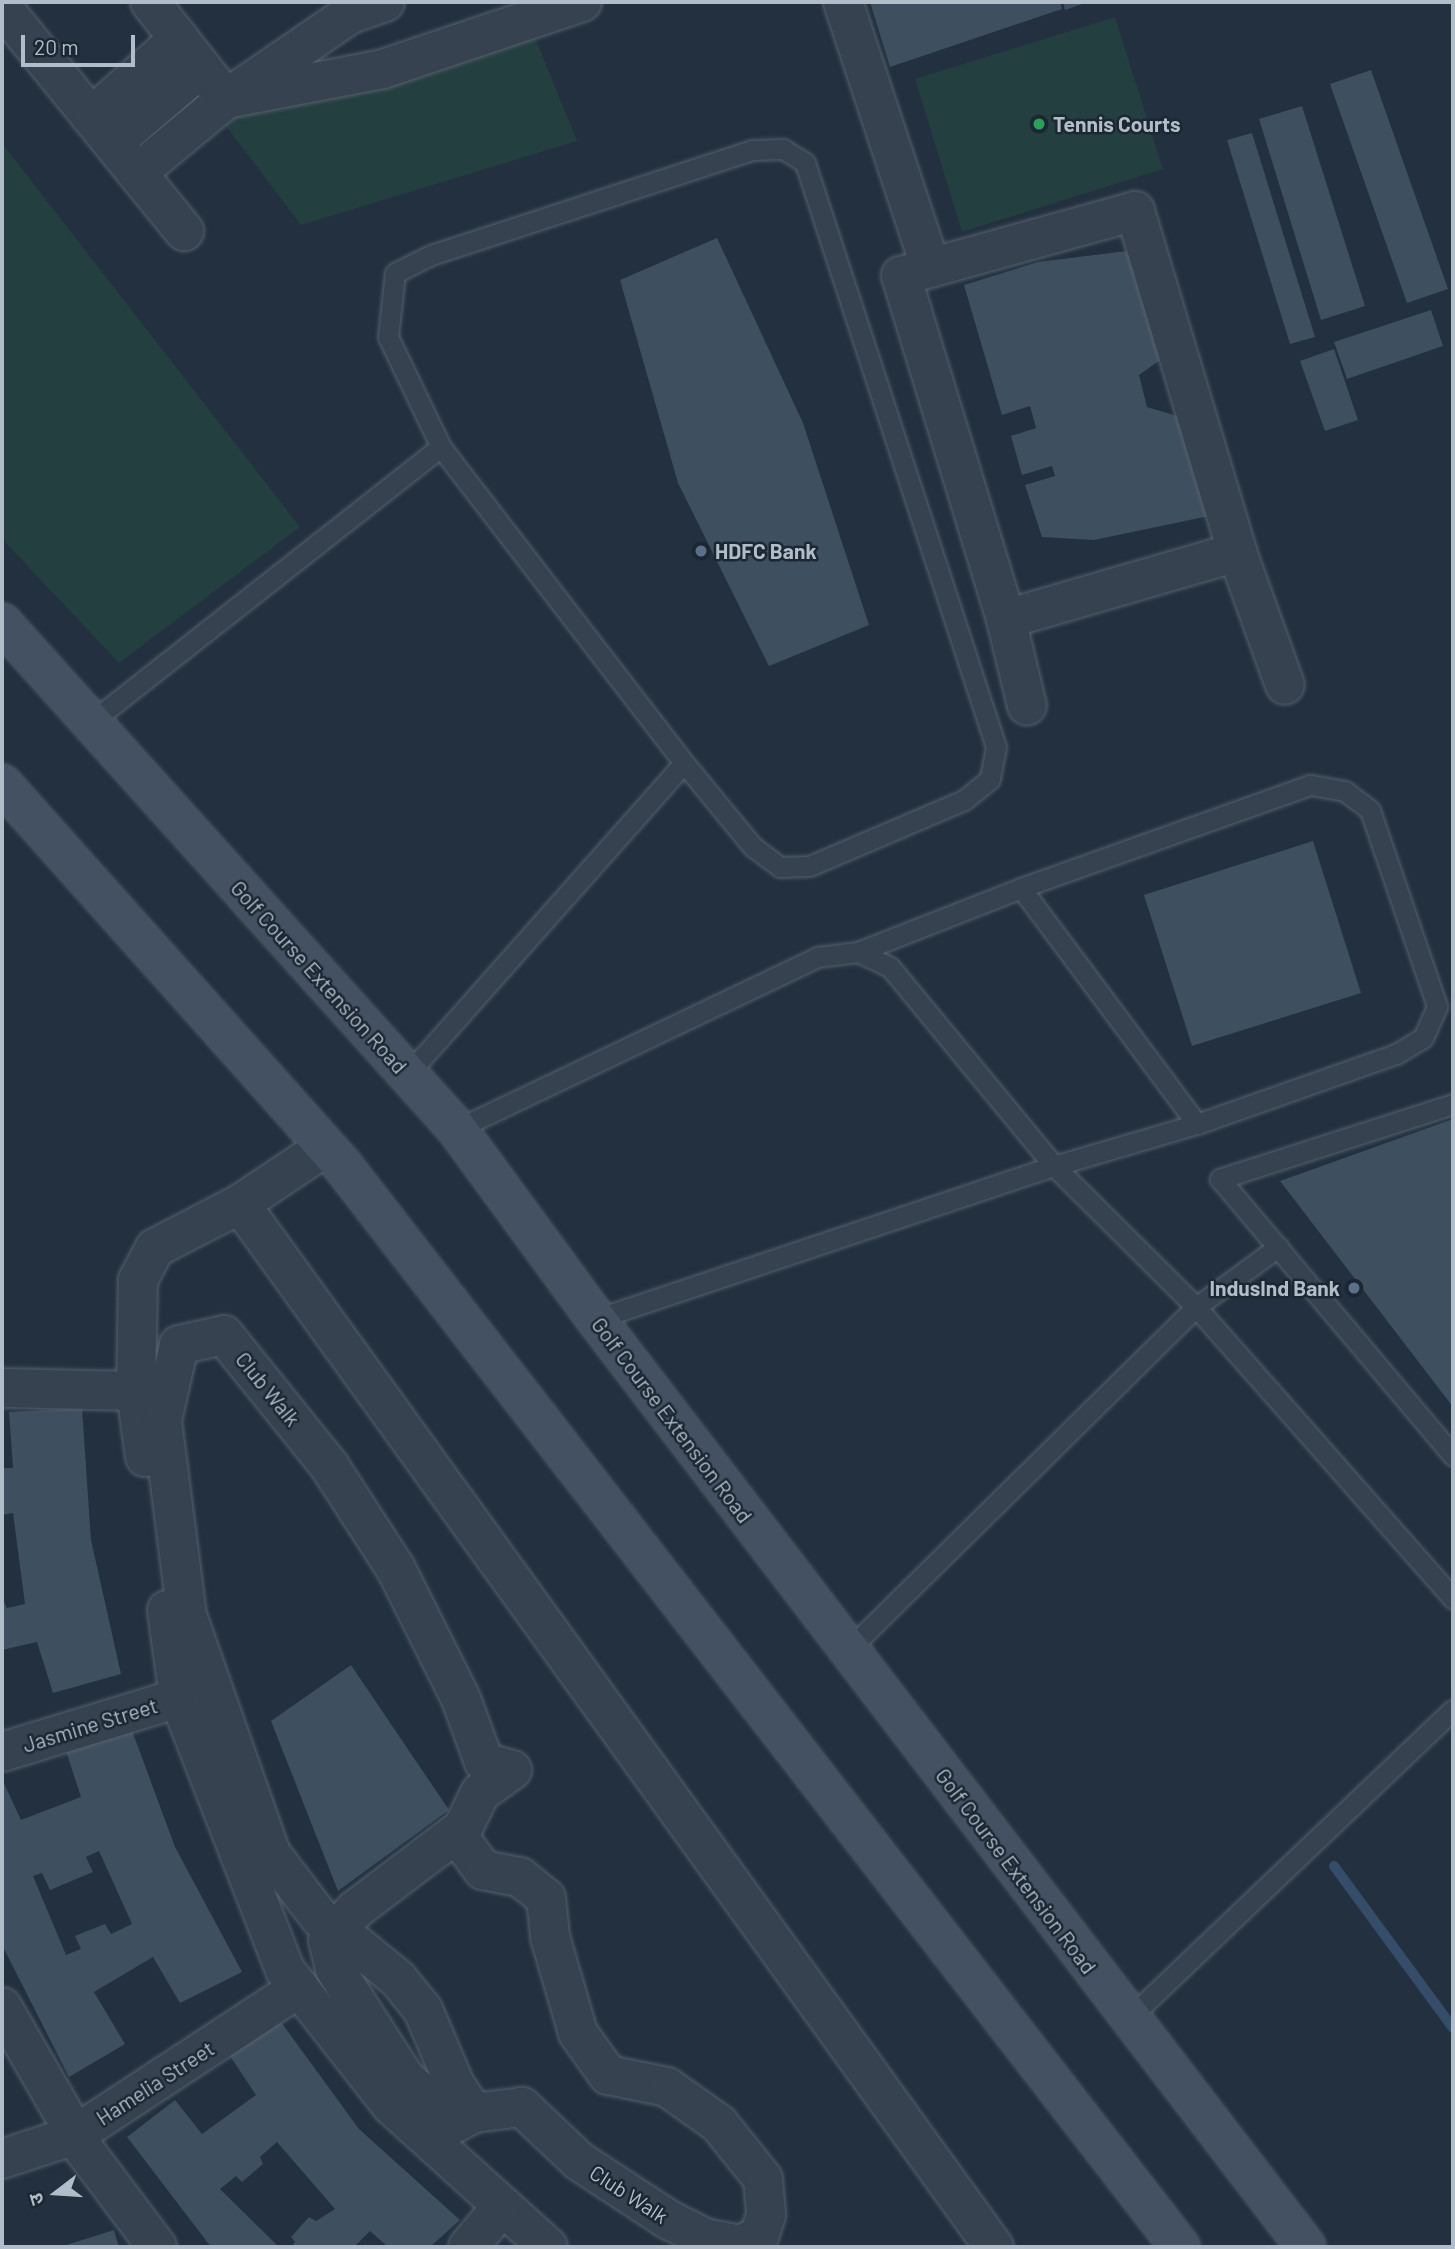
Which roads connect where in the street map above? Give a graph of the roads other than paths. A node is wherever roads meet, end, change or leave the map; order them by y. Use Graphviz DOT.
graph roads {
  1 [pos="151,2"];
  2 [pos="385,2"];
  3 [pos="582,2"];
  4 [pos="843,2"];
  5 [pos="2,7"];
  6 [pos="344,8"];
  7 [pos="190,53"];
  8 [pos="226,99"];
  9 [pos="102,129"];
  10 [pos="137,173"];
  11 [pos="184,231"];
  12 [pos="931,268"];
  13 [pos="441,447"];
  14 [pos="1237,552"];
  15 [pos="1006,620"];
  16 [pos="2,623"];
  17 [pos="1285,685"];
  18 [pos="1027,706"];
  19 [pos="91,722"];
  20 [pos="684,763"];
  21 [pos="2,784"];
  22 [pos="1021,888"];
  23 [pos="858,952"];
  24 [pos="407,1075"];
  25 [pos="1453,1104"];
  26 [pos="1197,1124"];
  27 [pos="457,1129"];
  28 [pos="326,1147"];
  29 [pos="1054,1166"];
  30 [pos="240,1203"];
  31 [pos="1278,1247"];
  32 [pos="1196,1307"];
  33 [pos="596,1319"];
  34 [pos="2,1388"];
  35 [pos="136,1391"];
  36 [pos="1453,1456"];
  37 [pos="1453,1599"];
  38 [pos="848,1650"];
  39 [pos="179,1698"];
  40 [pos="1453,1710"];
  41 [pos="2,1752"];
  42 [pos="461,1840"];
  43 [pos="337,1930"];
  44 [pos="299,1988"];
  45 [pos="2,2007"];
  46 [pos="1128,2019"];
  47 [pos="474,2113"];
  48 [pos="75,2135"];
  49 [pos="2,2160"];
  50 [pos="501,2208"];
  51 [pos="157,2247"];
  52 [pos="468,2247"];
  53 [pos="548,2247"];
  54 [pos="994,2247"];
  55 [pos="1180,2247"];
  56 [pos="1306,2247"];
  1 -- 7 [label="street"];
  2 -- 6 [label="street"];
  3 -- 8 [label="street"];
  4 -- 12 [label="street"];
  5 -- 9 [label="street"];
  6 -- 8 [label="street"];
  7 -- 8 [label="street"];
  7 -- 9 [label="street"];
  8 -- 10 [label="street"];
  9 -- 10 [label="street"];
  10 -- 11 [label="street"];
  12 -- 14 [label="street"];
  12 -- 15 [label="street"];
  13 -- 19 [label="lane"];
  13 -- 20 [label="lane"];
  13 -- 20 [label="lane"];
  14 -- 15 [label="street"];
  14 -- 17 [label="street"];
  15 -- 18 [label="street"];
  16 -- 19 [label="main road, Golf Course Extension Road"];
  19 -- 24 [label="main road, Golf Course Extension Road"];
  20 -- 24 [label="lane"];
  21 -- 28 [label="main road"];
  22 -- 23 [label="lane"];
  22 -- 26 [label="lane"];
  22 -- 26 [label="lane"];
  23 -- 27 [label="lane"];
  23 -- 29 [label="lane"];
  24 -- 27 [label="main road, Golf Course Extension Road"];
  25 -- 31 [label="lane"];
  26 -- 29 [label="lane"];
  27 -- 33 [label="main road, Golf Course Extension Road"];
  28 -- 30 [label="street"];
  28 -- 55 [label="main road"];
  29 -- 32 [label="lane"];
  29 -- 33 [label="lane"];
  30 -- 35 [label="street"];
  30 -- 54 [label="street"];
  31 -- 32 [label="lane"];
  31 -- 36 [label="lane"];
  32 -- 37 [label="lane"];
  32 -- 38 [label="lane"];
  33 -- 38 [label="main road, Golf Course Extension Road"];
  34 -- 35 [label="street"];
  35 -- 39 [label="street"];
  38 -- 46 [label="main road, Golf Course Extension Road"];
  39 -- 41 [label="street, Jasmine Street"];
  39 -- 44 [label="street"];
  40 -- 46 [label="lane"];
  42 -- 47 [label="street, Club Walk"];
  43 -- 43 [label="street, Club Walk"];
  43 -- 47 [label="street, Club Walk"];
  43 -- 47 [label="street, Club Walk"];
  44 -- 48 [label="street, Hamelia Street"];
  44 -- 50 [label="street"];
  45 -- 48 [label="street"];
  46 -- 56 [label="main road, Golf Course Extension Road"];
  48 -- 49 [label="street, Hamelia Street"];
  48 -- 51 [label="street"];
  50 -- 52 [label="street"];
  50 -- 53 [label="street"];
}
